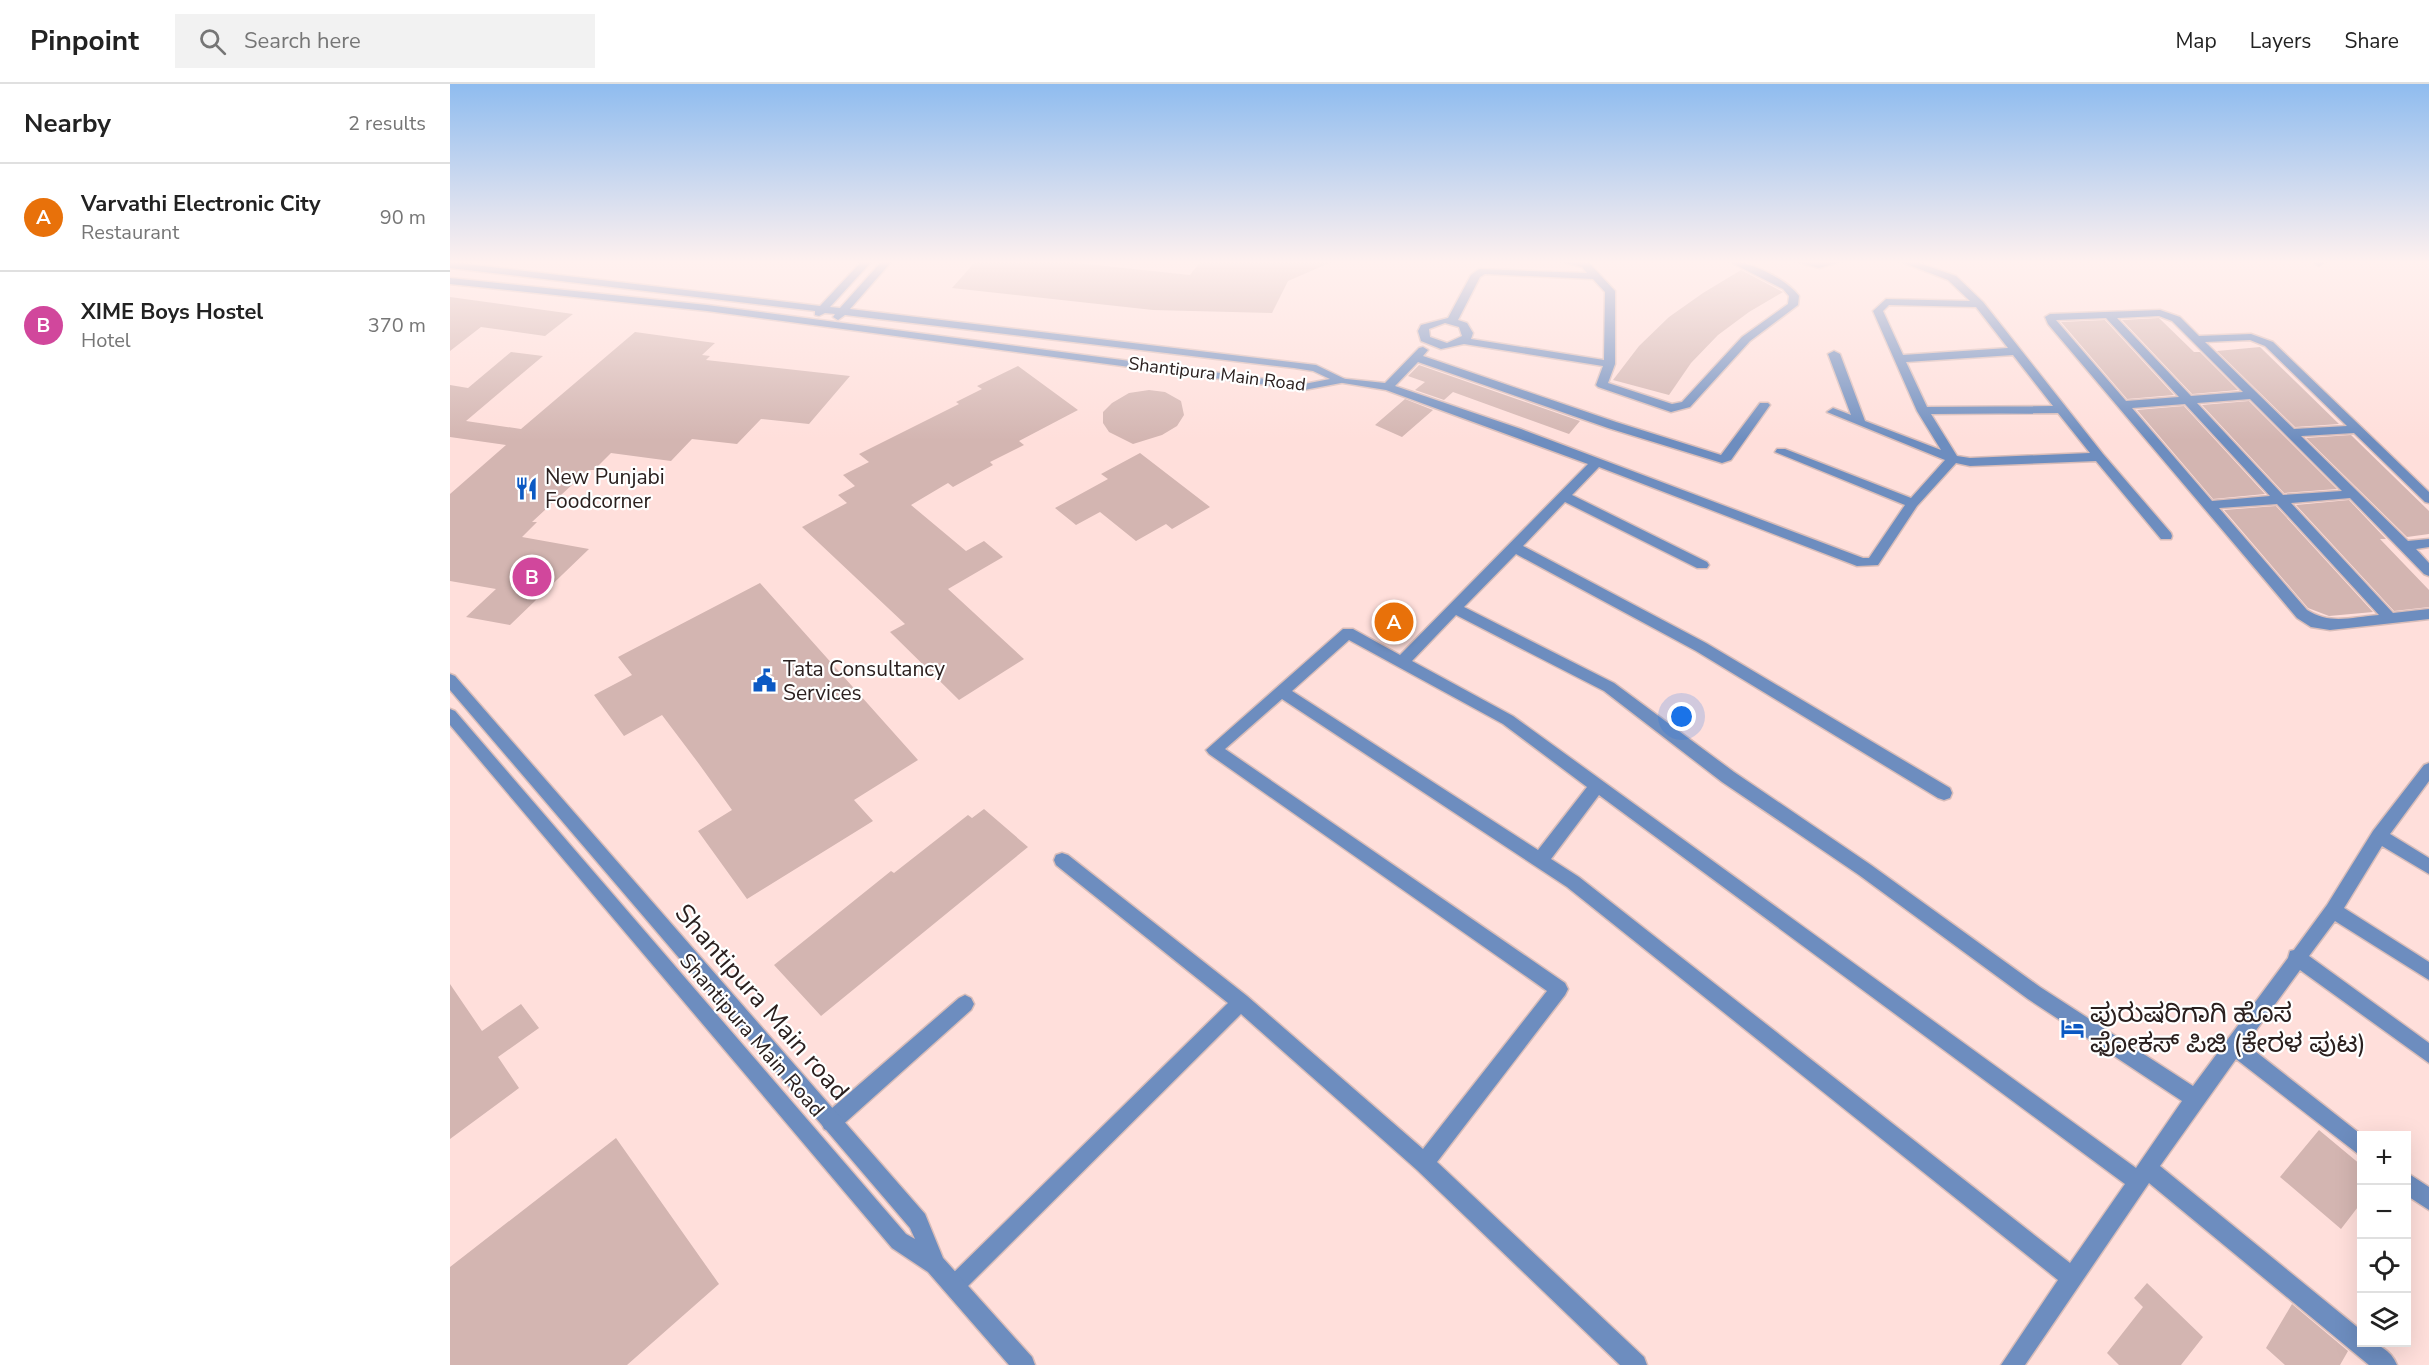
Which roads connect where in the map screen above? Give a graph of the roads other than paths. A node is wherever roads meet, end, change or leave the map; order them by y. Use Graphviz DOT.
graph roads {
  1 [pos="800,321"];
  2 [pos="835,321"];
  3 [pos="925,321"];
  4 [pos="1452,321"];
  5 [pos="1610,321"];
  6 [pos="1771,321"];
  7 [pos="1882,321"];
  8 [pos="1992,321"];
  9 [pos="2052,321"];
  10 [pos="2114,321"];
  11 [pos="2175,321"];
  12 [pos="811,322"];
  13 [pos="831,325"];
  14 [pos="2197,339"];
  15 [pos="1463,341"];
  16 [pos="1430,342"];
  17 [pos="2016,351"];
  18 [pos="1834,354"];
  19 [pos="1417,358"];
  20 [pos="1899,359"];
  21 [pos="1609,364"];
  22 [pos="1341,380"];
  23 [pos="1388,387"];
  24 [pos="2253,395"];
  25 [pos="2187,400"];
  26 [pos="1764,405"];
  27 [pos="2123,405"];
  28 [pos="2061,409"];
  29 [pos="1923,411"];
  30 [pos="1833,412"];
  31 [pos="1860,423"];
  32 [pos="2357,429"];
  33 [pos="2291,433"];
  34 [pos="1781,452"];
  35 [pos="2099,457"];
  36 [pos="1953,459"];
  37 [pos="1597,462"];
  38 [pos="2353,494"];
  39 [pos="1564,496"];
  40 [pos="2429,499"];
  41 [pos="2280,500"];
  42 [pos="1913,503"];
  43 [pos="2209,505"];
  44 [pos="2166,536"];
  45 [pos="2429,543"];
  46 [pos="2405,546"];
  47 [pos="1514,547"];
  48 [pos="1702,565"];
  49 [pos="2429,571"];
  50 [pos="1455,608"];
  51 [pos="2429,614"];
  52 [pos="2390,618"];
  53 [pos="1402,662"];
  54 [pos="450,680"];
  55 [pos="1281,691"];
  56 [pos="450,715"];
  57 [pos="2429,769"];
  58 [pos="1597,786"];
  59 [pos="1944,793"];
  60 [pos="2379,836"];
  61 [pos="1062,860"];
  62 [pos="1540,860"];
  63 [pos="2429,867"];
  64 [pos="2333,910"];
  65 [pos="2296,957"];
  66 [pos="2429,972"];
  67 [pos="1241,1002"];
  68 [pos="965,1004"];
  69 [pos="2233,1045"];
  70 [pos="2429,1054"];
  71 [pos="2195,1099"];
  72 [pos="831,1122"];
  73 [pos="2357,1144"];
  74 [pos="1424,1162"];
  75 [pos="2142,1174"];
  76 [pos="2410,1185"];
  77 [pos="2429,1200"];
  78 [pos="935,1265"];
  79 [pos="2072,1278"];
  80 [pos="954,1286"];
  81 [pos="1024,1365"];
  82 [pos="1636,1365"];
  83 [pos="2012,1365"];
  84 [pos="2386,1365"];
  1 -- 12 [label="street, Shantipura Main Road"];
  2 -- 13 [label="street"];
  3 -- 22 [label="street"];
  4 -- 15 [label="street"];
  4 -- 16 [label="street"];
  5 -- 21 [label="street"];
  6 -- 21 [label="street"];
  7 -- 20 [label="street"];
  8 -- 17 [label="street"];
  9 -- 27 [label="street"];
  10 -- 25 [label="street"];
  11 -- 14 [label="street"];
  12 -- 13 [label="street, Shantipura Main Road"];
  13 -- 22 [label="street, Shantipura Main Road"];
  14 -- 24 [label="street"];
  14 -- 32 [label="street"];
  15 -- 16 [label="street"];
  15 -- 21 [label="street"];
  16 -- 19 [label="street"];
  17 -- 20 [label="street"];
  17 -- 28 [label="street"];
  18 -- 31 [label="street"];
  19 -- 23 [label="street"];
  19 -- 26 [label="street"];
  20 -- 29 [label="street"];
  22 -- 23 [label="street"];
  23 -- 37 [label="street"];
  24 -- 25 [label="street"];
  24 -- 33 [label="street"];
  25 -- 27 [label="street"];
  25 -- 41 [label="street"];
  27 -- 43 [label="street"];
  28 -- 29 [label="street"];
  28 -- 35 [label="street"];
  29 -- 36 [label="street"];
  30 -- 31 [label="street"];
  31 -- 36 [label="street"];
  32 -- 33 [label="street"];
  32 -- 40 [label="street"];
  33 -- 38 [label="street"];
  34 -- 42 [label="street"];
  35 -- 36 [label="street"];
  35 -- 44 [label="street"];
  36 -- 42 [label="street"];
  37 -- 39 [label="street"];
  37 -- 42 [label="street"];
  38 -- 41 [label="street"];
  38 -- 46 [label="street"];
  39 -- 47 [label="street"];
  39 -- 48 [label="street"];
  41 -- 43 [label="street"];
  41 -- 52 [label="street"];
  43 -- 52 [label="street"];
  45 -- 46 [label="street"];
  46 -- 49 [label="street"];
  47 -- 50 [label="street"];
  47 -- 59 [label="street"];
  50 -- 53 [label="street"];
  50 -- 71 [label="street"];
  51 -- 52 [label="street"];
  53 -- 55 [label="street"];
  53 -- 58 [label="street"];
  54 -- 72 [label="street, Shantipura Main road"];
  55 -- 62 [label="street"];
  55 -- 74 [label="street"];
  56 -- 78 [label="street, Shantipura Main Road"];
  57 -- 60 [label="street"];
  58 -- 62 [label="street"];
  58 -- 75 [label="street"];
  60 -- 63 [label="street"];
  60 -- 64 [label="street"];
  61 -- 67 [label="street"];
  62 -- 79 [label="street"];
  64 -- 65 [label="street"];
  64 -- 66 [label="street"];
  65 -- 69 [label="street"];
  65 -- 70 [label="street"];
  67 -- 74 [label="street"];
  67 -- 80 [label="street"];
  68 -- 72 [label="street"];
  69 -- 71 [label="street"];
  69 -- 73 [label="street"];
  71 -- 75 [label="street"];
  72 -- 78 [label="street, Shantipura Main road"];
  74 -- 82 [label="street"];
  75 -- 79 [label="street"];
  75 -- 84 [label="street"];
  76 -- 77 [label="street"];
  78 -- 80 [label="street, Shantipura Main road"];
  79 -- 83 [label="street"];
  80 -- 81 [label="street, Shantipura Main road"];
}
